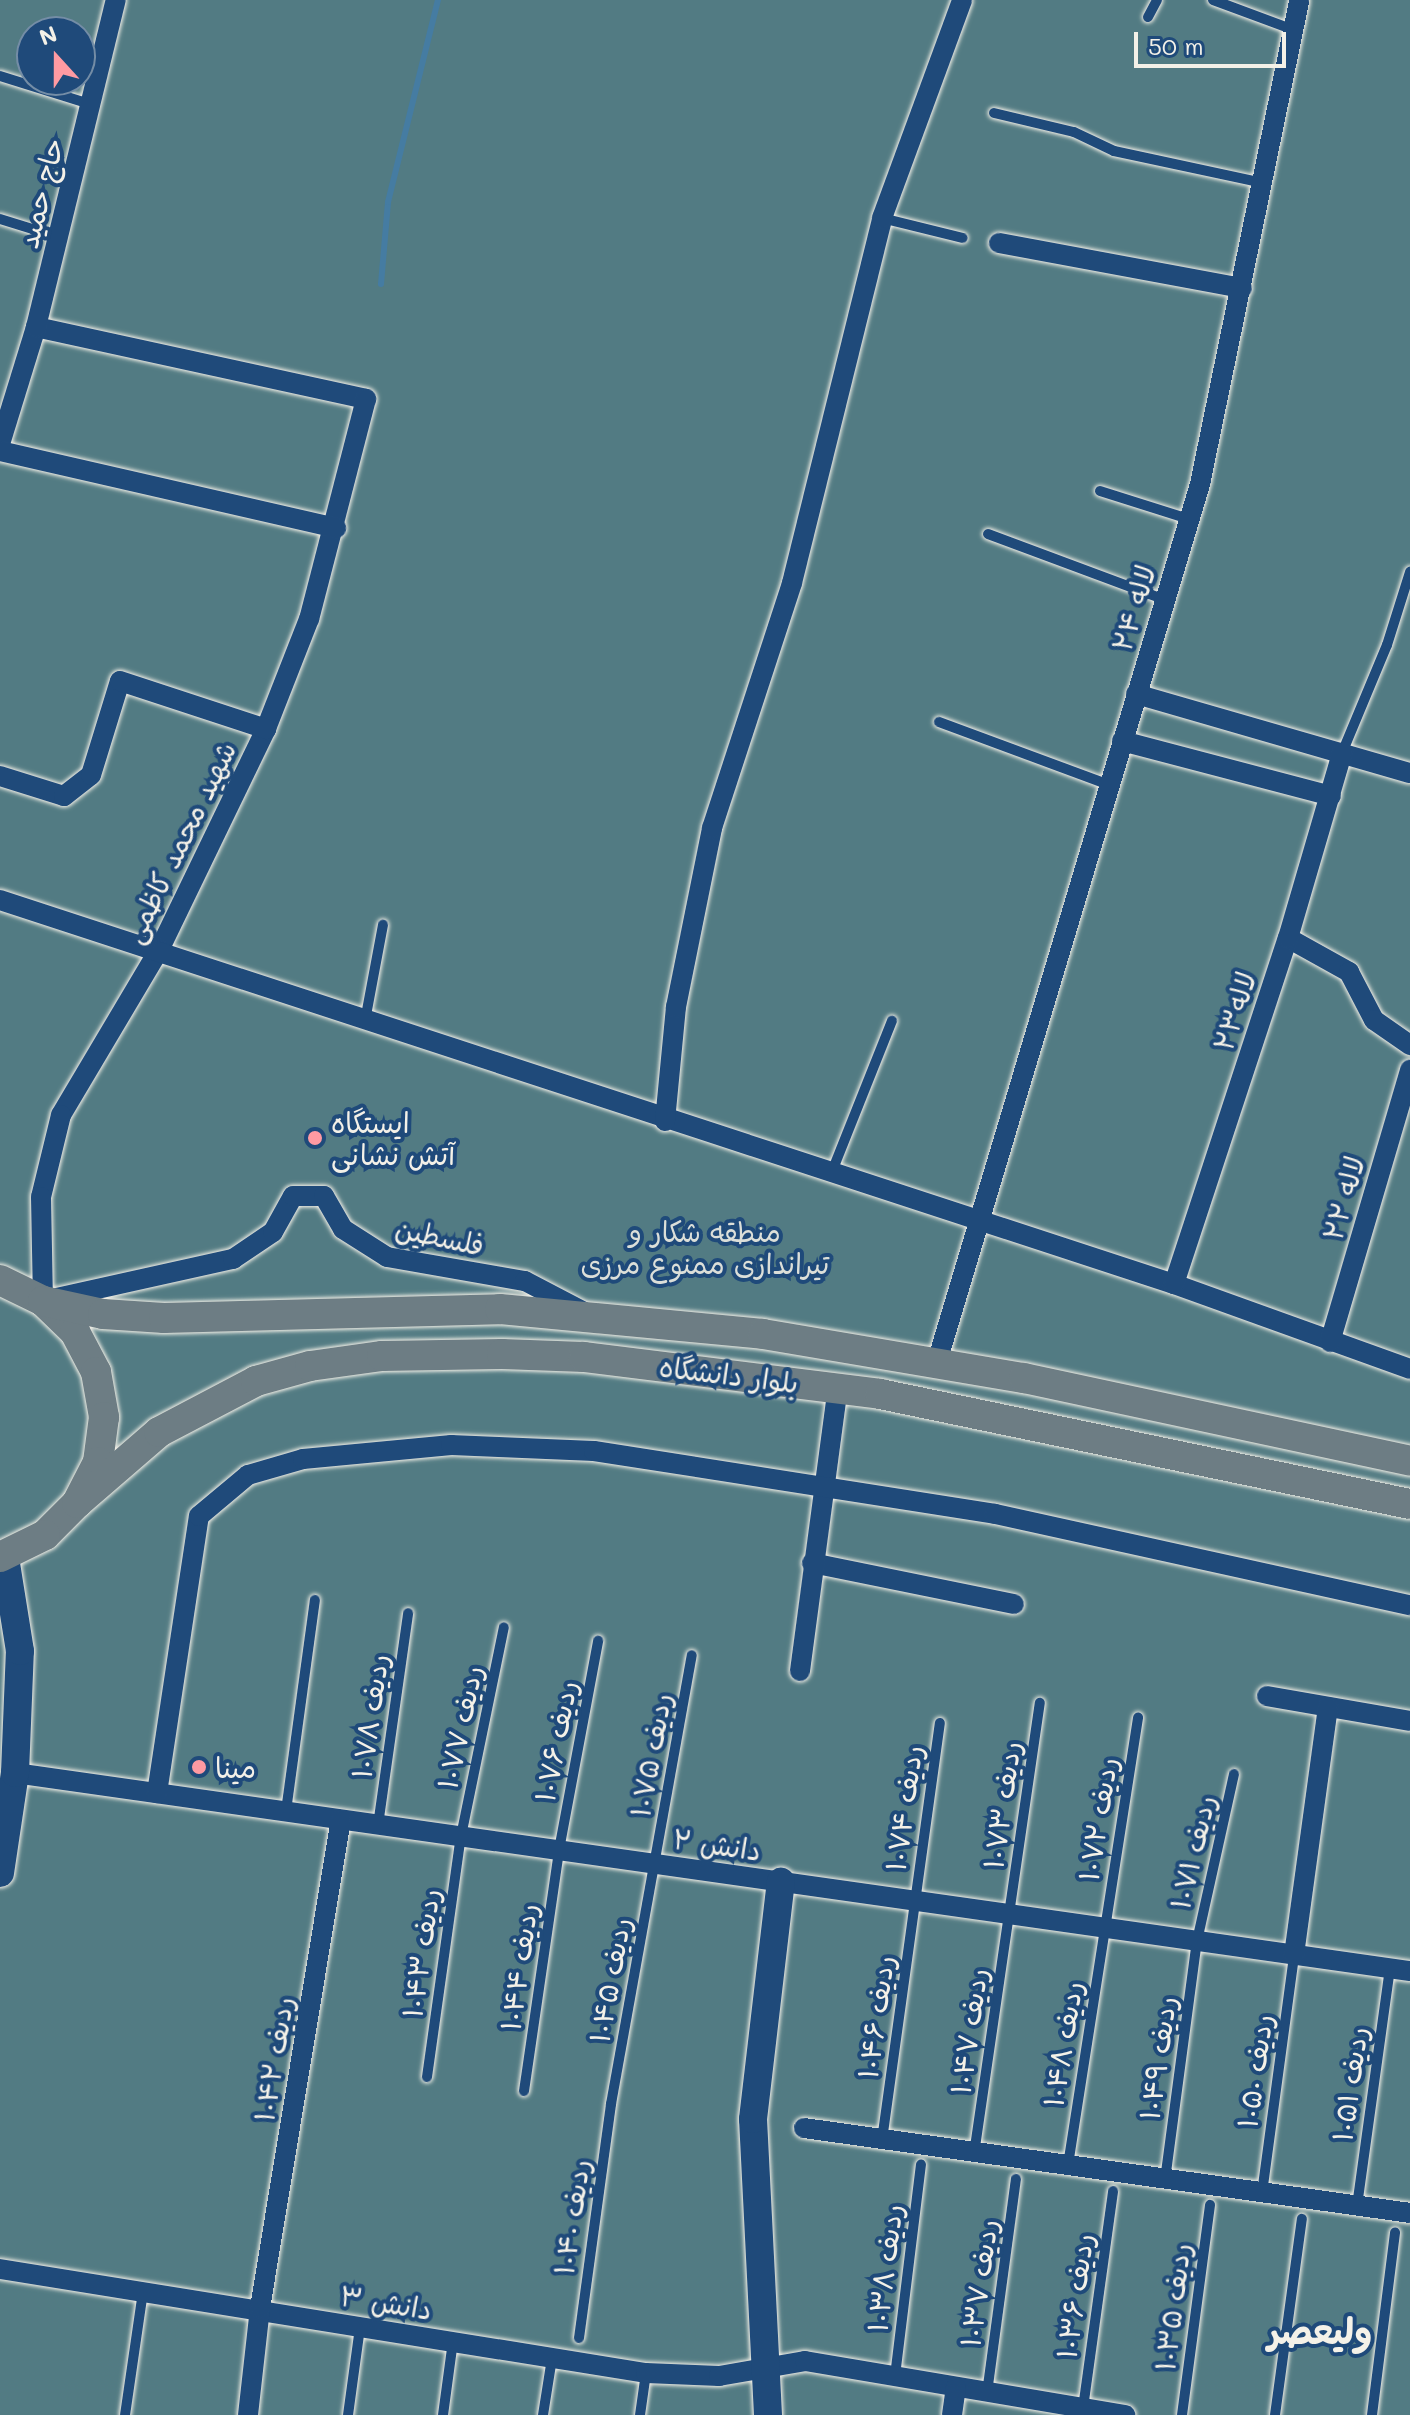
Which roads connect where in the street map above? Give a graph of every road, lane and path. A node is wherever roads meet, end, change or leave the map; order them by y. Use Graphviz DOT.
graph roads {
  1 [pos="116,0"];
  2 [pos="962,0"];
  3 [pos="1157,0"];
  4 [pos="1213,0"];
  5 [pos="1299,0"];
  6 [pos="1148,17"];
  7 [pos="1294,30"];
  8 [pos="0,76"];
  9 [pos="90,104"];
  10 [pos="994,113"];
  11 [pos="1265,183"];
  12 [pos="882,218"];
  13 [pos="0,219"];
  14 [pos="58,237"];
  15 [pos="963,238"];
  16 [pos="999,243"];
  17 [pos="1242,288"];
  18 [pos="36,327"];
  19 [pos="0,444"];
  20 [pos="0,451"];
  21 [pos="1100,491"];
  22 [pos="1189,519"];
  23 [pos="336,528"];
  24 [pos="988,534"];
  25 [pos="1410,572"];
  26 [pos="1165,600"];
  27 [pos="1136,694"];
  28 [pos="939,722"];
  29 [pos="266,729"];
  30 [pos="1122,741"];
  31 [pos="1342,753"];
  32 [pos="1410,773"];
  33 [pos="0,776"];
  34 [pos="1109,785"];
  35 [pos="1331,796"];
  36 [pos="0,900"];
  37 [pos="383,925"];
  38 [pos="1288,938"];
  39 [pos="159,950"];
  40 [pos="365,1021"];
  41 [pos="892,1021"];
  42 [pos="1410,1045"];
  43 [pos="1410,1070"];
  44 [pos="665,1121"];
  45 [pos="831,1174"];
  46 [pos="976,1220"];
  47 [pos="2,1278"];
  48 [pos="1174,1284"];
  49 [pos="43,1301"];
  50 [pos="588,1314"];
  51 [pos="1330,1342"];
  52 [pos="937,1362"];
  53 [pos="1410,1369"];
  54 [pos="838,1388"];
  55 [pos="1410,1461"];
  56 [pos="822,1488"];
  57 [pos="77,1503"];
  58 [pos="1410,1504"];
  59 [pos="2,1559"];
  60 [pos="812,1563"];
  61 [pos="315,1600"];
  62 [pos="1014,1604"];
  63 [pos="1410,1605"];
  64 [pos="408,1613"];
  65 [pos="504,1627"];
  66 [pos="598,1641"];
  67 [pos="692,1655"];
  68 [pos="800,1671"];
  69 [pos="1267,1696"];
  70 [pos="1040,1703"];
  71 [pos="1328,1707"];
  72 [pos="1138,1717"];
  73 [pos="1410,1721"];
  74 [pos="940,1723"];
  75 [pos="15,1773"];
  76 [pos="1234,1774"];
  77 [pos="157,1793"];
  78 [pos="286,1811"];
  79 [pos="341,1820"];
  80 [pos="378,1825"];
  81 [pos="461,1836"];
  82 [pos="559,1850"];
  83 [pos="654,1864"];
  84 [pos="0,1873"];
  85 [pos="781,1882"];
  86 [pos="915,1901"];
  87 [pos="1009,1914"];
  88 [pos="1105,1928"];
  89 [pos="1197,1941"];
  90 [pos="1294,1955"];
  91 [pos="1400,1970"];
  92 [pos="427,2077"];
  93 [pos="524,2091"];
  94 [pos="611,2104"];
  95 [pos="804,2128"];
  96 [pos="882,2140"];
  97 [pos="974,2154"];
  98 [pos="921,2165"];
  99 [pos="1068,2167"];
  100 [pos="1016,2179"];
  101 [pos="1165,2180"];
  102 [pos="1113,2191"];
  103 [pos="1262,2193"];
  104 [pos="1210,2205"];
  105 [pos="1357,2206"];
  106 [pos="1410,2213"];
  107 [pos="1302,2219"];
  108 [pos="1395,2232"];
  109 [pos="0,2269"];
  110 [pos="143,2292"];
  111 [pos="260,2308"];
  112 [pos="360,2327"];
  113 [pos="579,2338"];
  114 [pos="453,2341"];
  115 [pos="552,2357"];
  116 [pos="765,2368"];
  117 [pos="646,2373"];
  118 [pos="895,2376"];
  119 [pos="956,2387"];
  120 [pos="987,2393"];
  121 [pos="1083,2408"];
  122 [pos="125,2415"];
  123 [pos="248,2415"];
  124 [pos="348,2415"];
  125 [pos="443,2415"];
  126 [pos="543,2415"];
  127 [pos="640,2415"];
  128 [pos="768,2415"];
  129 [pos="952,2415"];
  130 [pos="1125,2415"];
  131 [pos="1182,2415"];
  132 [pos="1275,2415"];
  133 [pos="1372,2415"];
  1 -- 9 [label="street, حاج حمید"];
  2 -- 12 [label="street"];
  3 -- 6 [label="lane"];
  4 -- 7 [label="lane"];
  5 -- 7 [label="street, لاله ۲۴"];
  7 -- 11 [label="street, لاله ۲۴"];
  8 -- 9 [label="lane"];
  9 -- 14 [label="street, حاج حمید"];
  10 -- 11 [label="lane"];
  11 -- 17 [label="street, لاله ۲۴"];
  12 -- 15 [label="lane"];
  12 -- 44 [label="street"];
  13 -- 14 [label="lane"];
  14 -- 18 [label="street, حاج حمید"];
  16 -- 17 [label="street"];
  17 -- 22 [label="street, لاله ۲۴"];
  18 -- 19 [label="street, حاج حمید"];
  18 -- 23 [label="street, شهید محمد کاظمی"];
  20 -- 23 [label="street"];
  21 -- 22 [label="lane"];
  22 -- 26 [label="street, لاله ۲۴"];
  23 -- 29 [label="street, شهید محمد کاظمی"];
  24 -- 26 [label="lane"];
  25 -- 31 [label="lane"];
  26 -- 27 [label="street, لاله ۲۴"];
  27 -- 30 [label="street, لاله ۲۴"];
  27 -- 31 [label="street"];
  28 -- 34 [label="lane"];
  29 -- 33 [label="street"];
  29 -- 39 [label="street, شهید محمد کاظمی"];
  30 -- 34 [label="street, لاله ۲۴"];
  30 -- 35 [label="street"];
  31 -- 32 [label="street"];
  31 -- 35 [label="street, لاله۲۳"];
  34 -- 46 [label="street, لاله ۲۴"];
  35 -- 38 [label="street, لاله۲۳"];
  36 -- 39 [label="street"];
  37 -- 40 [label="lane"];
  38 -- 42 [label="street"];
  38 -- 48 [label="street, لاله۲۳"];
  39 -- 40 [label="street"];
  39 -- 49 [label="street, شهید محمد کاظمی"];
  40 -- 44 [label="street"];
  41 -- 45 [label="lane"];
  43 -- 51 [label="street, لاله ۲۲"];
  44 -- 45 [label="street"];
  45 -- 46 [label="street"];
  46 -- 48 [label="street"];
  46 -- 52 [label="street, لاله ۲۴"];
  47 -- 49 [label="main road"];
  48 -- 51 [label="street"];
  49 -- 50 [label="main road, بلوار دانشگاه"];
  49 -- 50 [label="street, فلسطین"];
  49 -- 57 [label="main road"];
  50 -- 52 [label="main road, بلوار دانشگاه"];
  51 -- 53 [label="street"];
  52 -- 55 [label="main road, بلوار دانشگاه"];
  54 -- 56 [label="street"];
  54 -- 57 [label="main road, بلوار دانشگاه"];
  54 -- 58 [label="main road, بلوار دانشگاه"];
  56 -- 60 [label="street"];
  56 -- 63 [label="street"];
  56 -- 77 [label="street"];
  57 -- 59 [label="main road"];
  59 -- 75 [label="street"];
  60 -- 62 [label="street"];
  60 -- 68 [label="street"];
  61 -- 78 [label="lane"];
  64 -- 80 [label="lane, ردیف ۱۰۷۸"];
  65 -- 81 [label="lane, ردیف ۱۰۷۷"];
  66 -- 82 [label="lane, ردیف ۱۰۷۶"];
  67 -- 83 [label="lane, ردیف ۱۰۷۵"];
  69 -- 71 [label="street"];
  70 -- 87 [label="lane, ردیف ۱۰۷۳"];
  71 -- 73 [label="street"];
  71 -- 90 [label="street"];
  72 -- 88 [label="lane, ردیف ۱۰۷۲"];
  74 -- 86 [label="lane, ردیف ۱۰۷۴"];
  75 -- 77 [label="street, دانش ۲"];
  75 -- 84 [label="street"];
  76 -- 89 [label="lane, ردیف ۱۰۷۱"];
  77 -- 78 [label="street, دانش ۲"];
  78 -- 79 [label="street, دانش ۲"];
  79 -- 80 [label="street, دانش ۲"];
  79 -- 111 [label="street, ردیف ۱۰۴۲"];
  80 -- 81 [label="street, دانش ۲"];
  81 -- 82 [label="street, دانش ۲"];
  81 -- 92 [label="lane, ردیف ۱۰۴۳"];
  82 -- 83 [label="street, دانش ۲"];
  82 -- 93 [label="lane, ردیف ۱۰۴۴"];
  83 -- 85 [label="street, دانش ۲"];
  83 -- 94 [label="lane, ردیف ۱۰۴۵"];
  85 -- 86 [label="street, دانش ۲"];
  85 -- 116 [label="street"];
  86 -- 87 [label="street, دانش ۲"];
  86 -- 96 [label="lane, ردیف ۱۰۴۶"];
  87 -- 88 [label="street, دانش ۲"];
  87 -- 97 [label="lane, ردیف ۱۰۴۷"];
  88 -- 89 [label="street, دانش ۲"];
  88 -- 99 [label="lane, ردیف ۱۰۴۸"];
  89 -- 90 [label="street, دانش ۲"];
  89 -- 101 [label="lane, ردیف ۱۰۴۹"];
  90 -- 91 [label="street, دانش ۲"];
  90 -- 103 [label="lane, ردیف ۱۰۵۰"];
  91 -- 105 [label="lane, ردیف ۱۰۵۱"];
  94 -- 113 [label="lane, ردیف ۱۰۴۰"];
  95 -- 96 [label="street"];
  96 -- 97 [label="street"];
  97 -- 99 [label="street"];
  98 -- 118 [label="lane, ردیف ۱۰۳۸"];
  99 -- 101 [label="street"];
  100 -- 120 [label="lane, ردیف ۱۰۳۷"];
  101 -- 103 [label="street"];
  102 -- 121 [label="lane, ردیف ۱۰۳۶"];
  103 -- 105 [label="street"];
  104 -- 131 [label="lane, ردیف ۱۰۳۵"];
  105 -- 106 [label="street"];
  107 -- 132 [label="lane"];
  108 -- 133 [label="lane"];
  109 -- 110 [label="street, دانش ۳"];
  110 -- 111 [label="street, دانش ۳"];
  110 -- 122 [label="lane"];
  111 -- 112 [label="street, دانش ۳"];
  111 -- 123 [label="street, ردیف ۱۰۴۲"];
  112 -- 114 [label="street, دانش ۳"];
  112 -- 124 [label="lane"];
  114 -- 115 [label="street, دانش ۳"];
  114 -- 125 [label="lane"];
  115 -- 117 [label="street, دانش ۳"];
  115 -- 126 [label="lane"];
  116 -- 117 [label="street, دانش ۳"];
  116 -- 118 [label="street, دانش ۳"];
  116 -- 128 [label="street"];
  117 -- 127 [label="lane"];
  118 -- 119 [label="street, دانش ۳"];
  119 -- 120 [label="street, دانش ۳"];
  119 -- 129 [label="street"];
  120 -- 121 [label="street, دانش ۳"];
  121 -- 130 [label="street, دانش ۳"];
}
